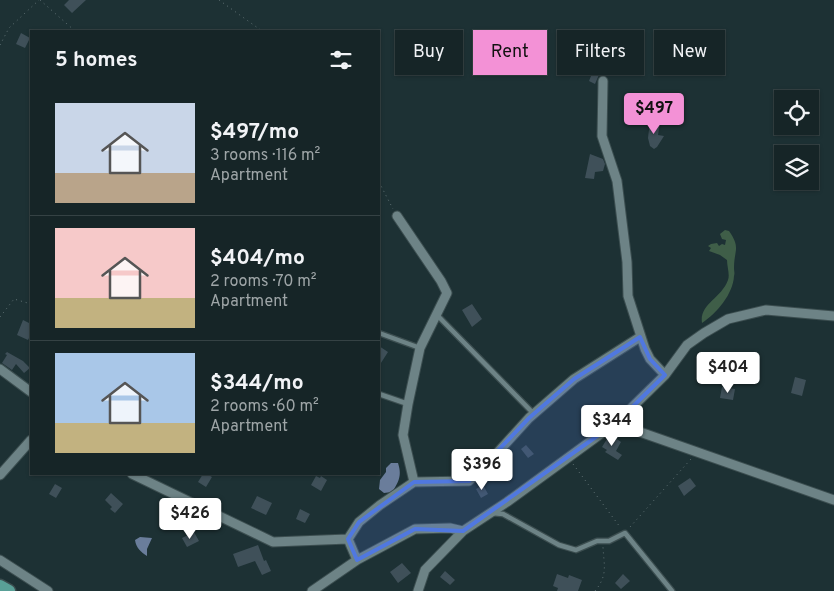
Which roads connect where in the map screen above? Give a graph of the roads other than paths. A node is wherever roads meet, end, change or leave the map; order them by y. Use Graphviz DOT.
graph roads {
  1 [pos="603,81"];
  2 [pos="397,216"];
  3 [pos="437,315"];
  4 [pos="834,316"];
  5 [pos="380,333"];
  6 [pos="640,337"];
  7 [pos="420,348"];
  8 [pos="0,369"];
  9 [pos="665,375"];
  10 [pos="30,391"];
  11 [pos="380,394"];
  12 [pos="408,404"];
  13 [pos="534,414"];
  14 [pos="617,422"];
  15 [pos="30,441"];
  16 [pos="0,475"];
  17 [pos="139,475"];
  18 [pos="414,482"];
  19 [pos="834,500"];
  20 [pos="491,513"];
  21 [pos="463,531"];
  22 [pos="348,540"];
  23 [pos="0,560"];
  24 [pos="357,560"];
  25 [pos="0,586"];
  26 [pos="10,591"];
  27 [pos="48,591"];
  28 [pos="312,591"];
  29 [pos="418,591"];
  30 [pos="672,591"];
  1 -- 6 [label="street"];
  2 -- 3 [label="street"];
  3 -- 7 [label="street"];
  3 -- 13 [label="lane"];
  4 -- 9 [label="street"];
  5 -- 7 [label="lane"];
  6 -- 9 [label="street"];
  6 -- 13 [label="street"];
  7 -- 12 [label="street"];
  8 -- 10 [label="street"];
  9 -- 14 [label="street"];
  11 -- 12 [label="lane"];
  12 -- 18 [label="street"];
  13 -- 18 [label="street"];
  14 -- 19 [label="street"];
  14 -- 20 [label="street"];
  15 -- 16 [label="street"];
  17 -- 22 [label="street"];
  18 -- 22 [label="street"];
  20 -- 21 [label="street"];
  20 -- 30 [label="lane"];
  21 -- 24 [label="street"];
  21 -- 29 [label="street"];
  22 -- 24 [label="street"];
  23 -- 27 [label="street"];
  24 -- 28 [label="street"];
  25 -- 26 [label="main road"];
}
